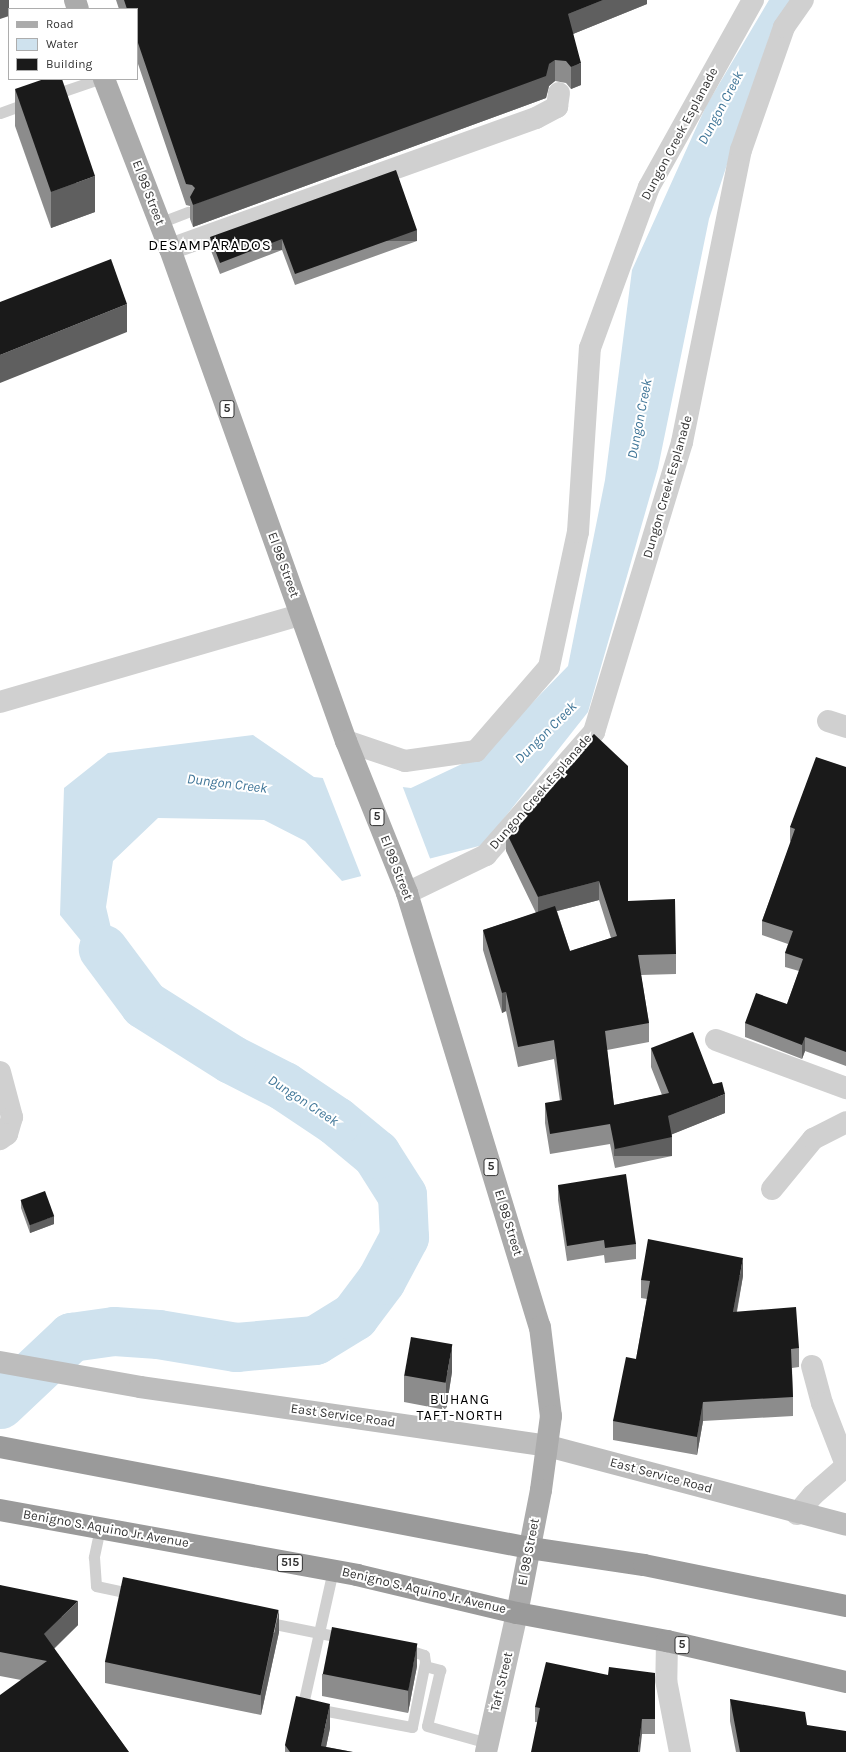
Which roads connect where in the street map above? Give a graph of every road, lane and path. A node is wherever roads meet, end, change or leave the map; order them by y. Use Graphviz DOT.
graph roads {
  1 [pos="753,0"];
  2 [pos="803,0"];
  3 [pos="96,80"];
  4 [pos="104,80"];
  5 [pos="558,100"];
  6 [pos="0,112"];
  7 [pos="188,212"];
  8 [pos="160,223"];
  9 [pos="170,249"];
  10 [pos="300,615"];
  11 [pos="0,702"];
  12 [pos="346,741"];
  13 [pos="407,893"];
  14 [pos="716,1040"];
  15 [pos="0,1072"];
  16 [pos="846,1088"];
  17 [pos="846,1122"];
  18 [pos="0,1138"];
  19 [pos="772,1190"];
  20 [pos="0,1362"];
  21 [pos="812,1366"];
  22 [pos="548,1446"];
  23 [pos="0,1447"];
  24 [pos="846,1466"];
  25 [pos="0,1510"];
  26 [pos="797,1514"];
  27 [pos="846,1525"];
  28 [pos="100,1528"];
  29 [pos="530,1548"];
  30 [pos="333,1570"];
  31 [pos="142,1596"];
  32 [pos="846,1606"];
  33 [pos="517,1613"];
  34 [pos="257,1620"];
  35 [pos="319,1633"];
  36 [pos="356,1640"];
  37 [pos="667,1642"];
  38 [pos="394,1646"];
  39 [pos="425,1666"];
  40 [pos="846,1682"];
  41 [pos="487,1748"];
  42 [pos="680,1752"];
  1 -- 12 [label="street, Dungon Creek Esplanade"];
  2 -- 13 [label="street, Dungon Creek Esplanade"];
  3 -- 6 [label="lane"];
  4 -- 8 [label="main road, El 98 Street / 5"];
  5 -- 9 [label="street"];
  7 -- 8 [label="lane"];
  8 -- 9 [label="main road, El 98 Street / 5"];
  9 -- 10 [label="main road, El 98 Street / 5"];
  10 -- 11 [label="street"];
  10 -- 12 [label="main road, El 98 Street / 5"];
  12 -- 13 [label="main road, El 98 Street / 5"];
  13 -- 22 [label="main road, El 98 Street / 5"];
  14 -- 16 [label="street"];
  15 -- 18 [label="street"];
  17 -- 19 [label="street"];
  20 -- 22 [label="street, East Service Road"];
  21 -- 24 [label="street"];
  22 -- 26 [label="street, East Service Road"];
  22 -- 29 [label="main road, El 98 Street / 5"];
  23 -- 29 [label="highway"];
  24 -- 26 [label="street"];
  25 -- 28 [label="highway, Benigno S. Aquino Jr. Avenue / 515"];
  26 -- 27 [label="street, East Service Road"];
  28 -- 30 [label="highway, Benigno S. Aquino Jr. Avenue / 515"];
  28 -- 31 [label="lane"];
  29 -- 32 [label="highway"];
  29 -- 33 [label="main road, El 98 Street / 5"];
  30 -- 33 [label="highway, Benigno S. Aquino Jr. Avenue / 515"];
  30 -- 35 [label="lane"];
  33 -- 37 [label="highway, Benigno S. Aquino Jr. Avenue / 5"];
  33 -- 41 [label="street, Taft Street"];
  34 -- 35 [label="lane"];
  35 -- 36 [label="lane"];
  35 -- 39 [label="lane"];
  37 -- 40 [label="highway, Benigno S. Aquino Jr. Avenue / 5"];
  37 -- 42 [label="street"];
  38 -- 39 [label="lane"];
  39 -- 41 [label="lane"];
}
